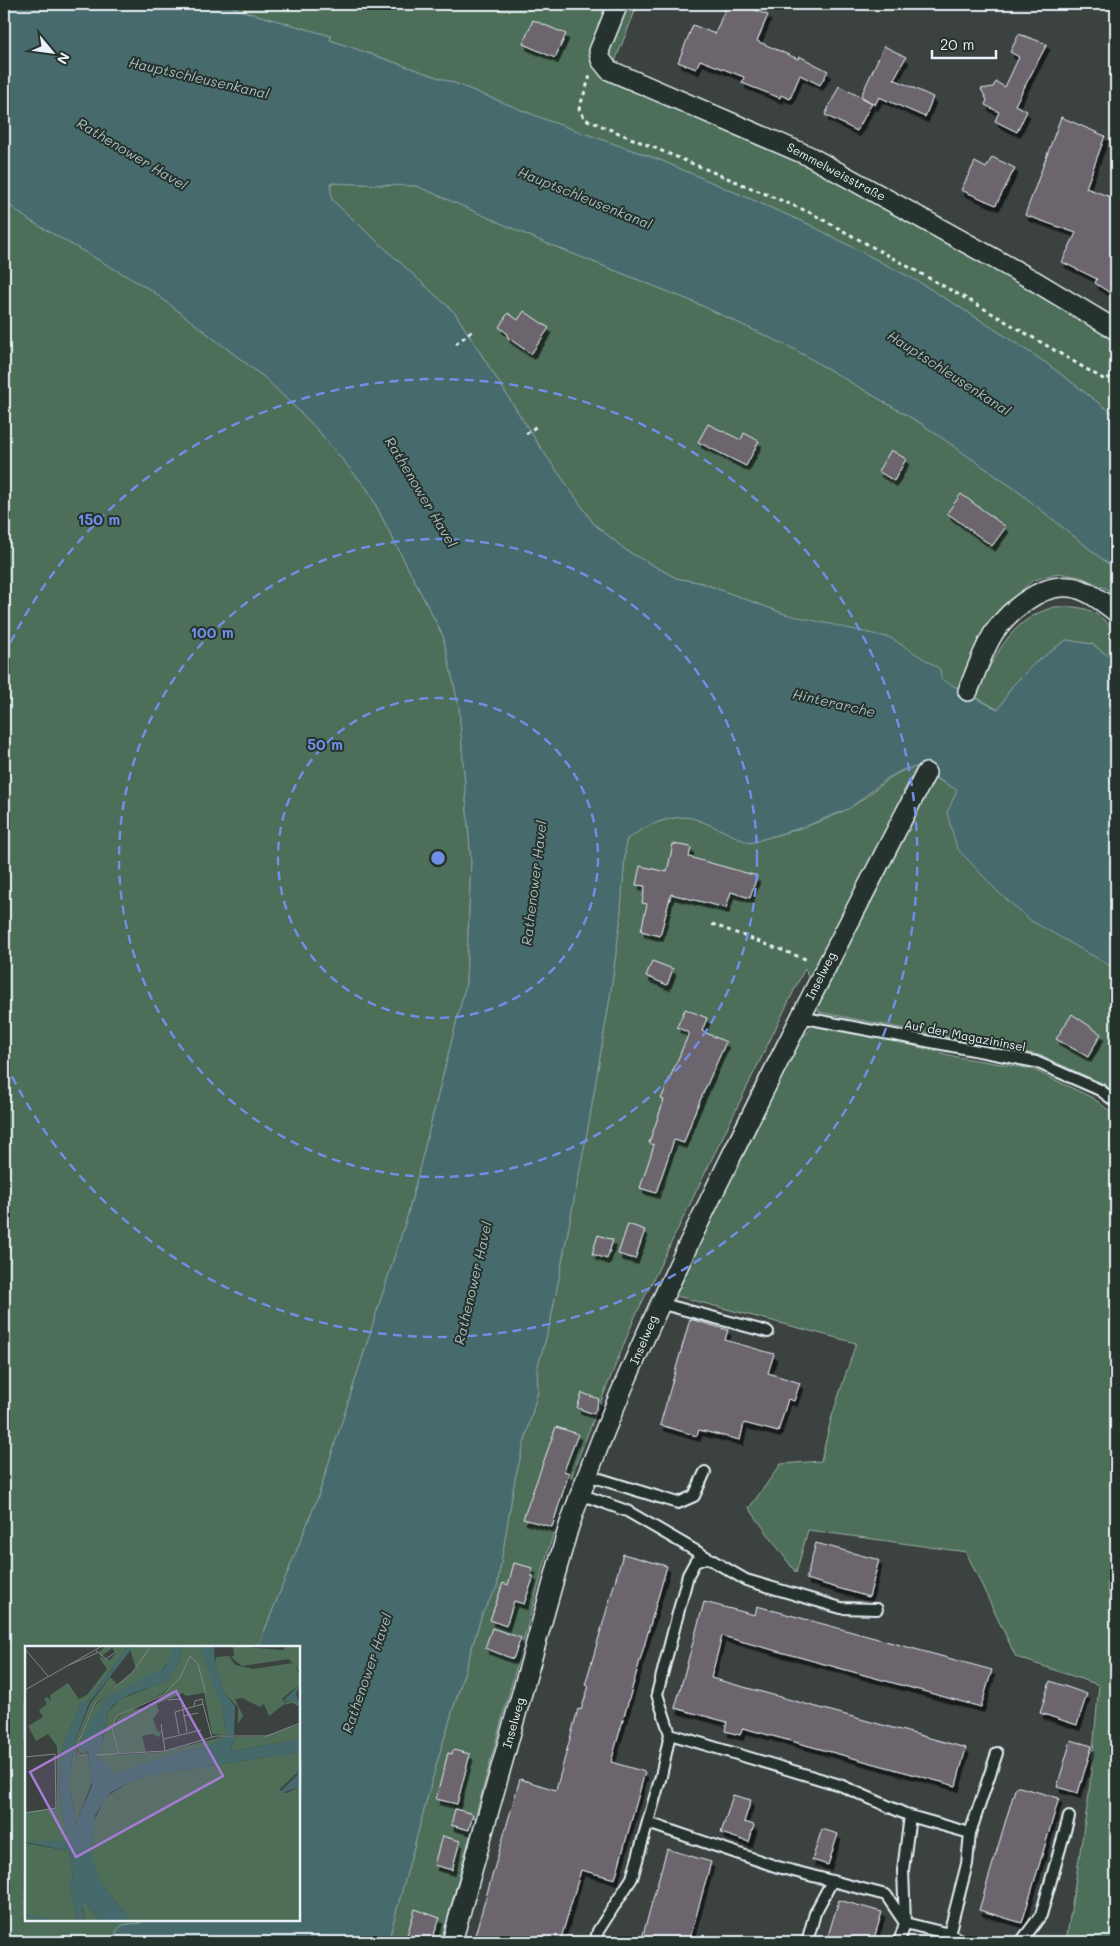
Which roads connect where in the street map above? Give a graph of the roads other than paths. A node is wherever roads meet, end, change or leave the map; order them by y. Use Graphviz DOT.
graph roads {
  1 [pos="618,4"];
  2 [pos="1116,330"];
  3 [pos="1116,612"];
  4 [pos="968,691"];
  5 [pos="926,773"];
  6 [pos="800,1017"];
  7 [pos="1116,1102"];
  8 [pos="659,1303"];
  9 [pos="768,1332"];
  10 [pos="705,1472"];
  11 [pos="587,1475"];
  12 [pos="580,1494"];
  13 [pos="705,1558"];
  14 [pos="877,1608"];
  15 [pos="670,1734"];
  16 [pos="997,1753"];
  17 [pos="910,1816"];
  18 [pos="1070,1817"];
  19 [pos="648,1823"];
  20 [pos="970,1833"];
  21 [pos="832,1881"];
  22 [pos="905,1923"];
  23 [pos="949,1934"];
  24 [pos="452,1942"];
  25 [pos="595,1942"];
  26 [pos="807,1942"];
  27 [pos="899,1942"];
  28 [pos="964,1942"];
  29 [pos="1021,1942"];
  1 -- 2 [label="street, Semmelweisstraße"];
  3 -- 4 [label="street"];
  5 -- 6 [label="street, Inselweg"];
  6 -- 7 [label="lane, Auf der Magazininsel"];
  6 -- 8 [label="street, Inselweg"];
  8 -- 9 [label="lane"];
  8 -- 11 [label="street, Inselweg"];
  10 -- 11 [label="lane"];
  11 -- 12 [label="street, Inselweg"];
  12 -- 13 [label="lane"];
  12 -- 24 [label="street, Inselweg"];
  13 -- 14 [label="lane"];
  13 -- 15 [label="lane"];
  15 -- 17 [label="lane"];
  15 -- 19 [label="lane"];
  16 -- 20 [label="lane"];
  17 -- 20 [label="lane"];
  17 -- 22 [label="lane"];
  18 -- 29 [label="lane"];
  19 -- 21 [label="lane"];
  19 -- 25 [label="lane"];
  20 -- 23 [label="lane"];
  21 -- 22 [label="lane"];
  21 -- 26 [label="lane"];
  22 -- 23 [label="lane"];
  22 -- 27 [label="lane"];
  23 -- 28 [label="lane"];
}
